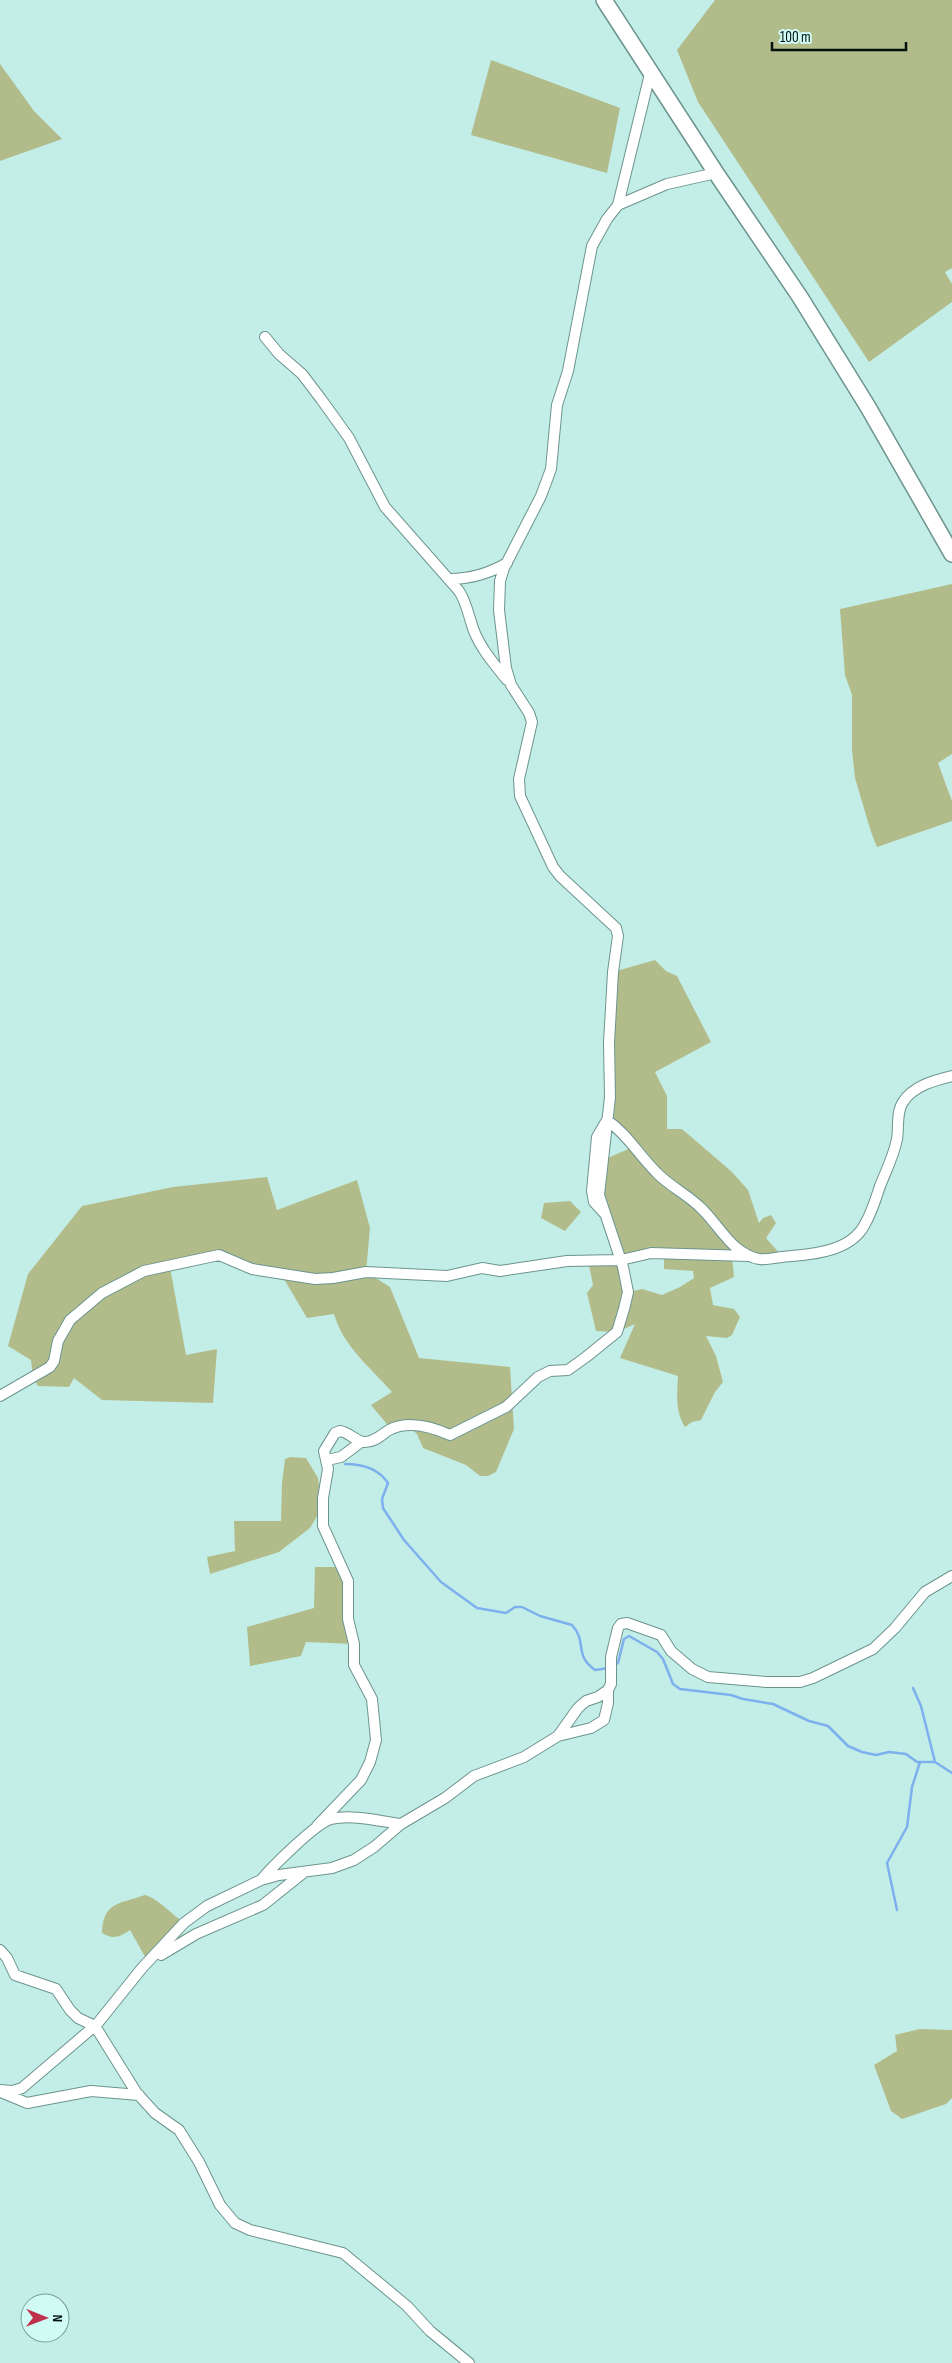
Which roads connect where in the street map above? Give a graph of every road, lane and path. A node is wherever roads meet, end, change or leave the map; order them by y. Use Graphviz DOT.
graph roads {
  1 [pos="604,0"];
  2 [pos="650,74"];
  3 [pos="716,173"];
  4 [pos="618,205"];
  5 [pos="265,337"];
  6 [pos="952,554"];
  7 [pos="507,563"];
  8 [pos="449,579"];
  9 [pos="511,685"];
  10 [pos="952,1076"];
  11 [pos="607,1120"];
  12 [pos="749,1256"];
  13 [pos="621,1260"];
  14 [pos="0,1396"];
  15 [pos="361,1442"];
  16 [pos="327,1460"];
  17 [pos="952,1576"];
  18 [pos="608,1690"];
  19 [pos="558,1736"];
  20 [pos="401,1824"];
  21 [pos="317,1826"];
  22 [pos="304,1872"];
  23 [pos="261,1880"];
  24 [pos="0,1950"];
  25 [pos="142,1968"];
  26 [pos="94,2026"];
  27 [pos="0,2091"];
  28 [pos="139,2095"];
  29 [pos="471,2363"];
  1 -- 2 [label="main road"];
  2 -- 3 [label="main road"];
  2 -- 4 [label="street"];
  3 -- 4 [label="street"];
  3 -- 6 [label="main road"];
  4 -- 7 [label="street"];
  5 -- 8 [label="street"];
  7 -- 8 [label="street"];
  7 -- 9 [label="street"];
  8 -- 9 [label="street"];
  9 -- 11 [label="street"];
  10 -- 12 [label="street"];
  11 -- 12 [label="street"];
  11 -- 13 [label="street"];
  12 -- 13 [label="street"];
  13 -- 14 [label="street"];
  13 -- 15 [label="street"];
  15 -- 16 [label="street"];
  15 -- 16 [label="street"];
  16 -- 21 [label="street"];
  17 -- 18 [label="street"];
  18 -- 19 [label="street"];
  18 -- 19 [label="street"];
  19 -- 20 [label="street"];
  20 -- 21 [label="street"];
  20 -- 22 [label="street"];
  21 -- 23 [label="street"];
  22 -- 23 [label="street"];
  22 -- 25 [label="street"];
  23 -- 25 [label="street"];
  24 -- 26 [label="street"];
  25 -- 26 [label="street"];
  26 -- 27 [label="street"];
  26 -- 28 [label="street"];
  27 -- 28 [label="street"];
  28 -- 29 [label="street"];
}
